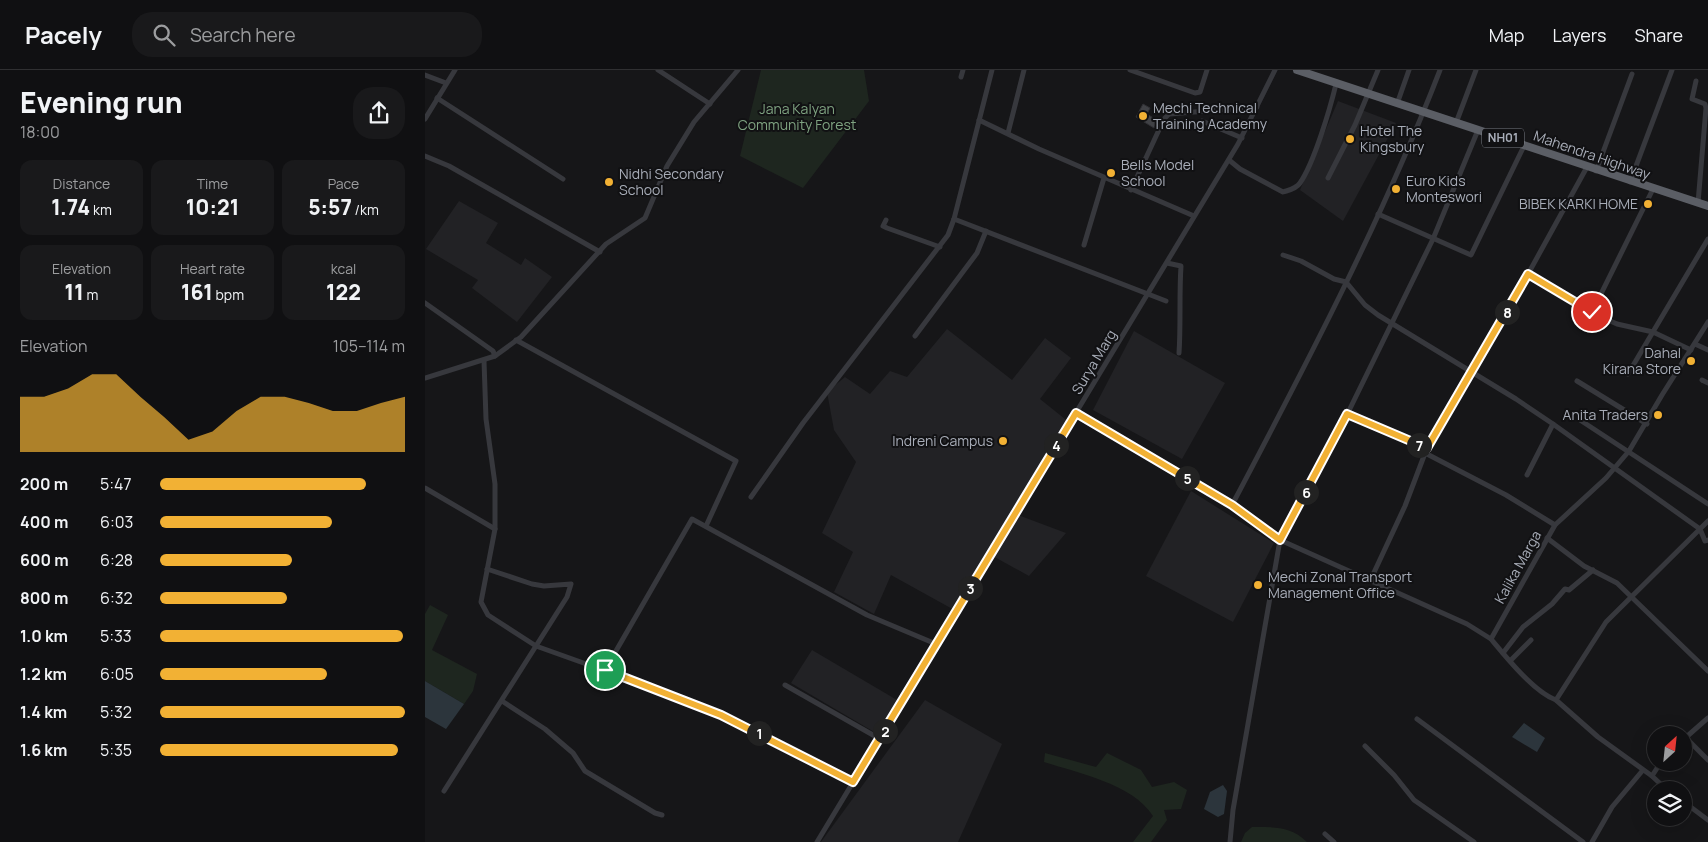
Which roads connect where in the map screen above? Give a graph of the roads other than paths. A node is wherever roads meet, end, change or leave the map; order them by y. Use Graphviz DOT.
graph roads {
  1 [pos="455,70"];
  2 [pos="658,70"];
  3 [pos="738,70"];
  4 [pos="963,70"];
  5 [pos="992,70"];
  6 [pos="1024,70"];
  7 [pos="1130,70"];
  8 [pos="1207,70"];
  9 [pos="1275,70"];
  10 [pos="1297,70"];
  11 [pos="1378,70"];
  12 [pos="1409,70"];
  13 [pos="1440,70"];
  14 [pos="1476,70"];
  15 [pos="1672,70"];
  16 [pos="1312,72"];
  17 [pos="1632,74"];
  18 [pos="425,75"];
  19 [pos="961,76"];
  20 [pos="1696,81"];
  21 [pos="446,83"];
  22 [pos="1336,84"];
  23 [pos="1367,95"];
  24 [pos="437,98"];
  25 [pos="710,104"];
  26 [pos="1397,104"];
  27 [pos="1257,107"];
  28 [pos="1424,113"];
  29 [pos="425,118"];
  30 [pos="979,120"];
  31 [pos="1202,121"];
  32 [pos="1456,123"];
  33 [pos="1478,130"];
  34 [pos="1008,134"];
  35 [pos="1242,138"];
  36 [pos="1524,146"];
  37 [pos="425,156"];
  38 [pos="1229,160"];
  39 [pos="1587,167"];
  40 [pos="1596,171"];
  41 [pos="1104,178"];
  42 [pos="1328,178"];
  43 [pos="563,179"];
  44 [pos="1631,182"];
  45 [pos="1653,189"];
  46 [pos="1131,190"];
  47 [pos="1698,204"];
  48 [pos="1708,206"];
  49 [pos="1378,214"];
  50 [pos="1194,216"];
  51 [pos="954,219"];
  52 [pos="886,220"];
  53 [pos="986,231"];
  54 [pos="1433,239"];
  55 [pos="1708,239"];
  56 [pos="1084,245"];
  57 [pos="940,248"];
  58 [pos="600,252"];
  59 [pos="1283,255"];
  60 [pos="1167,263"];
  61 [pos="1528,274"];
  62 [pos="1346,282"];
  63 [pos="1149,293"];
  64 [pos="1166,301"];
  65 [pos="425,303"];
  66 [pos="1592,312"];
  67 [pos="1708,322"];
  68 [pos="1391,323"];
  69 [pos="1653,332"];
  70 [pos="915,336"];
  71 [pos="516,340"];
  72 [pos="1695,344"];
  73 [pos="1691,350"];
  74 [pos="1708,350"];
  75 [pos="1179,353"];
  76 [pos="495,356"];
  77 [pos="484,361"];
  78 [pos="1470,372"];
  79 [pos="1628,374"];
  80 [pos="425,378"];
  81 [pos="1702,380"];
  82 [pos="1577,381"];
  83 [pos="1708,383"];
  84 [pos="1076,413"];
  85 [pos="1347,414"];
  86 [pos="1580,420"];
  87 [pos="1553,424"];
  88 [pos="1647,424"];
  89 [pos="1426,451"];
  90 [pos="1629,451"];
  91 [pos="1615,468"];
  92 [pos="1527,475"];
  93 [pos="425,488"];
  94 [pos="751,497"];
  95 [pos="1708,504"];
  96 [pos="1232,505"];
  97 [pos="1708,521"];
  98 [pos="1555,525"];
  99 [pos="706,526"];
  100 [pos="495,529"];
  101 [pos="1700,529"];
  102 [pos="1547,538"];
  103 [pos="1280,540"];
  104 [pos="1708,540"];
  105 [pos="487,569"];
  106 [pos="1593,570"];
  107 [pos="1370,581"];
  108 [pos="1633,597"];
  109 [pos="1491,639"];
  110 [pos="1531,640"];
  111 [pos="936,644"];
  112 [pos="536,646"];
  113 [pos="1503,653"];
  114 [pos="1511,660"];
  115 [pos="605,670"];
  116 [pos="1708,672"];
  117 [pos="785,685"];
  118 [pos="1556,700"];
  119 [pos="502,701"];
  120 [pos="1708,718"];
  121 [pos="1417,719"];
  122 [pos="1693,730"];
  123 [pos="880,738"];
  124 [pos="1365,746"];
  125 [pos="1693,746"];
  126 [pos="1708,760"];
  127 [pos="1643,770"];
  128 [pos="1656,771"];
  129 [pos="1653,776"];
  130 [pos="1658,781"];
  131 [pos="853,782"];
  132 [pos="444,791"];
  133 [pos="1692,808"];
  134 [pos="662,815"];
  135 [pos="1708,820"];
  136 [pos="1325,834"];
  137 [pos="817,842"];
  138 [pos="1230,842"];
  139 [pos="1333,842"];
  140 [pos="1474,842"];
  141 [pos="1583,842"];
  142 [pos="1592,842"];
  1 -- 21 [label="street"];
  2 -- 25 [label="street"];
  3 -- 25 [label="street"];
  4 -- 19 [label="street"];
  5 -- 30 [label="street"];
  6 -- 34 [label="street"];
  7 -- 8 [label="street"];
  9 -- 27 [label="street, Surya Marg"];
  10 -- 16 [label="highway, Mahendra Highway / NH01"];
  11 -- 23 [label="street"];
  12 -- 26 [label="street"];
  13 -- 28 [label="street"];
  14 -- 32 [label="street"];
  15 -- 44 [label="street"];
  16 -- 22 [label="highway, Mahendra Highway / NH01"];
  17 -- 40 [label="street"];
  18 -- 21 [label="street"];
  20 -- 47 [label="street"];
  21 -- 24 [label="street"];
  22 -- 23 [label="highway, Mahendra Highway / NH01"];
  22 -- 38 [label="street"];
  23 -- 26 [label="highway, Mahendra Highway / NH01"];
  23 -- 42 [label="street"];
  24 -- 29 [label="street"];
  24 -- 43 [label="street"];
  25 -- 58 [label="street"];
  26 -- 28 [label="highway, Mahendra Highway / NH01"];
  27 -- 35 [label="street, Surya Marg"];
  27 -- 46 [label="street"];
  28 -- 32 [label="highway, Mahendra Highway / NH01"];
  28 -- 49 [label="street"];
  30 -- 34 [label="street"];
  30 -- 51 [label="street"];
  31 -- 35 [label="street"];
  32 -- 33 [label="highway, Mahendra Highway / NH01"];
  33 -- 36 [label="highway, Mahendra Highway / NH01"];
  33 -- 54 [label="street"];
  34 -- 41 [label="street"];
  35 -- 38 [label="street, Surya Marg"];
  36 -- 39 [label="highway, Mahendra Highway / NH01"];
  36 -- 54 [label="street"];
  37 -- 58 [label="street"];
  38 -- 50 [label="street, Surya Marg"];
  39 -- 40 [label="highway, Mahendra Highway / NH01"];
  39 -- 61 [label="street"];
  40 -- 44 [label="highway, Mahendra Highway / NH01"];
  41 -- 46 [label="street"];
  41 -- 56 [label="street"];
  44 -- 45 [label="highway, Mahendra Highway / NH01"];
  45 -- 47 [label="highway, Mahendra Highway / NH01"];
  45 -- 66 [label="street"];
  46 -- 50 [label="street"];
  47 -- 48 [label="highway, Mahendra Highway / NH01"];
  49 -- 54 [label="street"];
  49 -- 62 [label="street"];
  50 -- 60 [label="street, Surya Marg"];
  51 -- 53 [label="street"];
  51 -- 57 [label="street"];
  52 -- 57 [label="street"];
  53 -- 63 [label="street"];
  53 -- 70 [label="street"];
  54 -- 68 [label="street"];
  55 -- 69 [label="street"];
  57 -- 94 [label="street"];
  58 -- 71 [label="street"];
  59 -- 62 [label="street"];
  60 -- 63 [label="street, Surya Marg"];
  60 -- 75 [label="street"];
  61 -- 66 [label="street"];
  61 -- 78 [label="street"];
  62 -- 68 [label="street"];
  62 -- 96 [label="street"];
  63 -- 64 [label="street"];
  63 -- 84 [label="street, Surya Marg"];
  65 -- 76 [label="street"];
  66 -- 69 [label="street"];
  67 -- 72 [label="street, Kalika Marga"];
  68 -- 78 [label="street"];
  68 -- 85 [label="street"];
  69 -- 73 [label="street"];
  69 -- 79 [label="street"];
  71 -- 76 [label="street"];
  71 -- 99 [label="street"];
  72 -- 73 [label="street, Kalika Marga"];
  72 -- 74 [label="street"];
  73 -- 88 [label="street, Kalika Marga"];
  76 -- 77 [label="street"];
  77 -- 80 [label="street"];
  77 -- 100 [label="street"];
  78 -- 87 [label="street"];
  78 -- 89 [label="street"];
  81 -- 83 [label="street"];
  82 -- 88 [label="street"];
  84 -- 96 [label="street"];
  84 -- 111 [label="street, Surya Marg"];
  85 -- 89 [label="street"];
  85 -- 103 [label="street"];
  86 -- 90 [label="street"];
  87 -- 91 [label="street"];
  87 -- 92 [label="street"];
  88 -- 90 [label="street, Kalika Marga"];
  89 -- 98 [label="street"];
  89 -- 107 [label="street"];
  90 -- 91 [label="street, Kalika Marga"];
  90 -- 95 [label="street"];
  91 -- 98 [label="street, Kalika Marga"];
  91 -- 101 [label="street"];
  93 -- 100 [label="street"];
  96 -- 103 [label="street"];
  97 -- 101 [label="street"];
  98 -- 102 [label="street, Kalika Marga"];
  99 -- 111 [label="street"];
  99 -- 115 [label="street"];
  100 -- 105 [label="street"];
  101 -- 104 [label="street"];
  101 -- 108 [label="street"];
  102 -- 106 [label="street"];
  102 -- 109 [label="street, Kalika Marga"];
  103 -- 107 [label="street"];
  103 -- 138 [label="street"];
  105 -- 112 [label="street"];
  105 -- 112 [label="street"];
  106 -- 108 [label="street"];
  106 -- 113 [label="street"];
  107 -- 109 [label="street"];
  108 -- 116 [label="street"];
  108 -- 118 [label="street"];
  109 -- 113 [label="street"];
  110 -- 114 [label="street"];
  111 -- 123 [label="street, Surya Marg"];
  112 -- 115 [label="street"];
  112 -- 119 [label="street"];
  113 -- 114 [label="street"];
  114 -- 118 [label="street"];
  115 -- 131 [label="street"];
  117 -- 123 [label="street"];
  118 -- 127 [label="street"];
  119 -- 132 [label="street"];
  119 -- 134 [label="street"];
  120 -- 122 [label="street"];
  121 -- 141 [label="street"];
  123 -- 131 [label="street, Surya Marg"];
  124 -- 140 [label="street"];
  125 -- 126 [label="street"];
  127 -- 129 [label="street"];
  127 -- 142 [label="street"];
  128 -- 129 [label="street"];
  129 -- 130 [label="street"];
  131 -- 137 [label="street, Surya Marg"];
  133 -- 135 [label="street"];
  136 -- 139 [label="street"];
}
